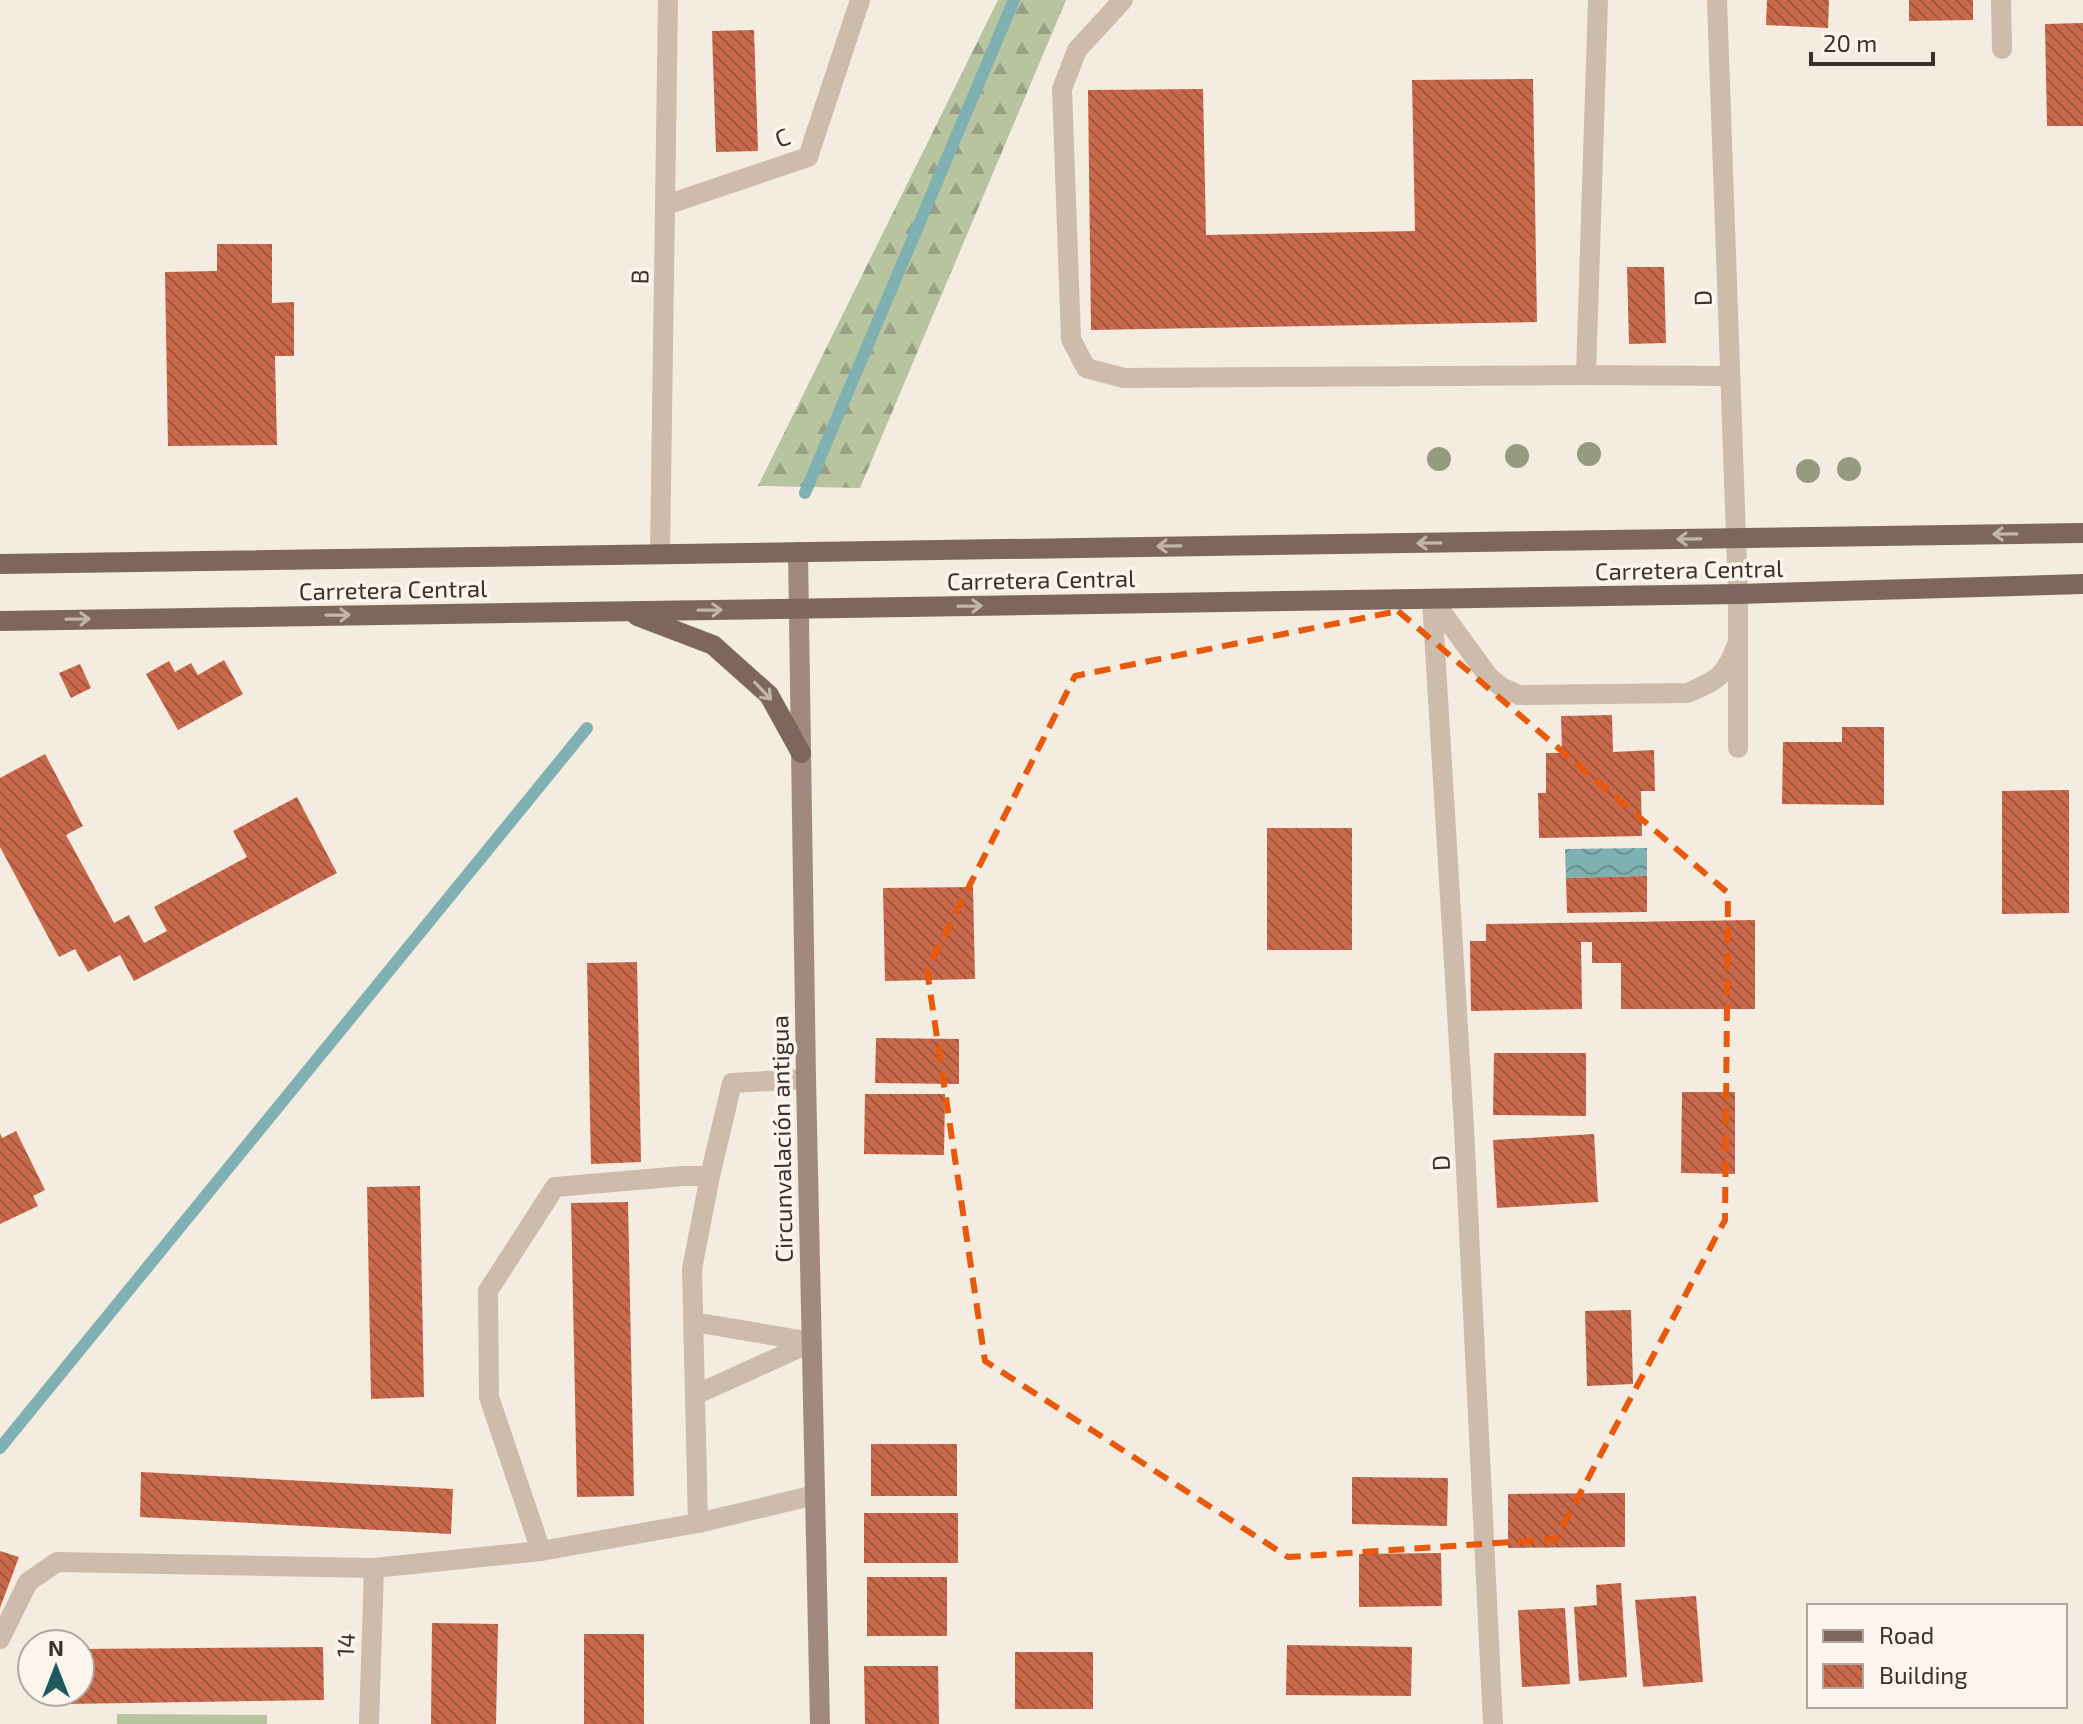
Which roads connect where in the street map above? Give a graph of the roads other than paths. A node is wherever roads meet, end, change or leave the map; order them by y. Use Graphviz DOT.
graph roads {
  1 [pos="668,0"];
  2 [pos="860,0"];
  3 [pos="1123,0"];
  4 [pos="1598,0"];
  5 [pos="1717,0"];
  6 [pos="2001,0"];
  7 [pos="2002,49"];
  8 [pos="666,205"];
  9 [pos="1586,375"];
  10 [pos="1730,376"];
  11 [pos="2083,533"];
  12 [pos="1736,538"];
  13 [pos="798,552"];
  14 [pos="660,554"];
  15 [pos="0,564"];
  16 [pos="2083,584"];
  17 [pos="1738,594"];
  18 [pos="1432,599"];
  19 [pos="799,609"];
  20 [pos="626,611"];
  21 [pos="0,621"];
  22 [pos="1738,642"];
  23 [pos="1738,748"];
  24 [pos="801,753"];
  25 [pos="806,1079"];
  26 [pos="710,1176"];
  27 [pos="694,1322"];
  28 [pos="812,1342"];
  29 [pos="695,1395"];
  30 [pos="815,1495"];
  31 [pos="698,1523"];
  32 [pos="541,1551"];
  33 [pos="374,1568"];
  34 [pos="0,1639"];
  35 [pos="369,1724"];
  36 [pos="820,1724"];
  37 [pos="1493,1724"];
  1 -- 8 [label="street, B"];
  2 -- 8 [label="street, C"];
  3 -- 9 [label="street"];
  4 -- 9 [label="street"];
  5 -- 10 [label="street, D"];
  6 -- 7 [label="street"];
  8 -- 14 [label="street, B"];
  9 -- 10 [label="street"];
  10 -- 12 [label="street, D"];
  11 -- 12 [label="main road, Carretera Central, one-way"];
  12 -- 13 [label="main road, Carretera Central, one-way"];
  12 -- 17 [label="street, D"];
  13 -- 14 [label="main road, Carretera Central"];
  13 -- 19 [label="street, Circunvalación antigua"];
  14 -- 15 [label="main road, Carretera Central"];
  16 -- 17 [label="main road, Carretera Central"];
  17 -- 18 [label="main road, Carretera Central"];
  17 -- 22 [label="street, D"];
  19 -- 18 [label="main road, Carretera Central, one-way"];
  18 -- 22 [label="street"];
  18 -- 37 [label="street, D"];
  20 -- 19 [label="main road, Carretera Central, one-way"];
  19 -- 24 [label="street, Circunvalación antigua"];
  21 -- 20 [label="main road, Carretera Central, one-way"];
  20 -- 24 [label="main road, one-way"];
  22 -- 23 [label="street, D"];
  24 -- 25 [label="street, Circunvalación antigua"];
  25 -- 26 [label="street"];
  25 -- 28 [label="street, Circunvalación antigua"];
  26 -- 27 [label="street"];
  26 -- 32 [label="street"];
  27 -- 28 [label="street"];
  27 -- 29 [label="street"];
  28 -- 29 [label="street"];
  28 -- 30 [label="street, Circunvalación antigua"];
  29 -- 31 [label="street"];
  30 -- 31 [label="street"];
  30 -- 36 [label="street, Circunvalación antigua"];
  31 -- 32 [label="street"];
  32 -- 33 [label="street"];
  33 -- 34 [label="street"];
  33 -- 35 [label="street, 14"];
}
